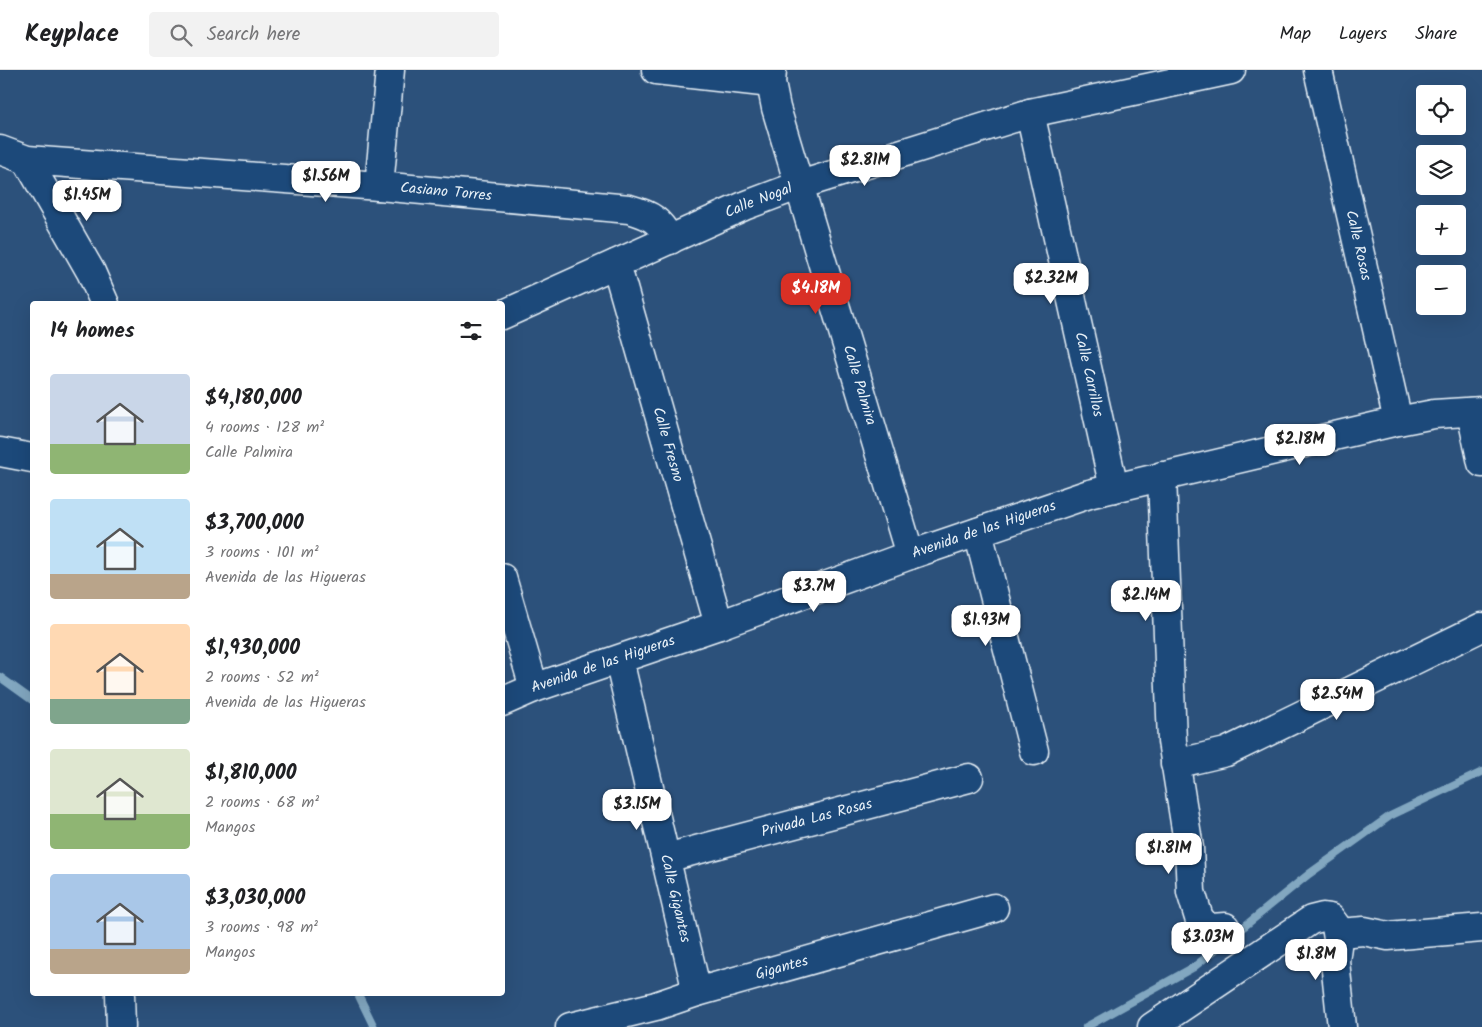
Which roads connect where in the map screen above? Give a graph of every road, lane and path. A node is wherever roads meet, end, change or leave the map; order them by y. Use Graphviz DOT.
graph roads {
  1 [pos="390,70"];
  2 [pos="656,70"];
  3 [pos="1231,70"];
  4 [pos="1318,70"];
  5 [pos="771,77"];
  6 [pos="1030,113"];
  7 [pos="0,150"];
  8 [pos="27,160"];
  9 [pos="800,185"];
  10 [pos="378,186"];
  11 [pos="670,240"];
  12 [pos="616,264"];
  13 [pos="104,301"];
  14 [pos="505,314"];
  15 [pos="1476,411"];
  16 [pos="1398,421"];
  17 [pos="0,452"];
  18 [pos="30,458"];
  19 [pos="1482,463"];
  20 [pos="1162,476"];
  21 [pos="1114,488"];
  22 [pos="978,532"];
  23 [pos="910,555"];
  24 [pos="505,588"];
  25 [pos="719,625"];
  26 [pos="1482,627"];
  27 [pos="619,660"];
  28 [pos="534,688"];
  29 [pos="505,701"];
  30 [pos="1034,751"];
  31 [pos="1175,764"];
  32 [pos="969,778"];
  33 [pos="666,858"];
  34 [pos="994,908"];
  35 [pos="1225,927"];
  36 [pos="1482,928"];
  37 [pos="1338,933"];
  38 [pos="697,992"];
  39 [pos="120,996"];
  40 [pos="121,1027"];
  41 [pos="570,1027"];
  42 [pos="1152,1027"];
  43 [pos="1342,1027"];
  1 -- 10 [label="street"];
  2 -- 5 [label="street"];
  3 -- 6 [label="street, Calle Nogal"];
  4 -- 16 [label="street, Calle Rosas"];
  5 -- 9 [label="street, Calle Palmira"];
  6 -- 9 [label="street, Calle Nogal"];
  6 -- 21 [label="street, Calle Carrillos"];
  7 -- 8 [label="street, Casiano Torres"];
  8 -- 10 [label="street, Casiano Torres"];
  8 -- 13 [label="street"];
  9 -- 11 [label="street, Calle Nogal"];
  9 -- 23 [label="street, Calle Palmira"];
  10 -- 11 [label="street, Casiano Torres"];
  11 -- 12 [label="street, Calle Nogal"];
  12 -- 14 [label="street, Calle Nogal"];
  12 -- 25 [label="street, Calle Fresno"];
  15 -- 16 [label="street, Avenida de las Higueras"];
  15 -- 19 [label="street"];
  16 -- 20 [label="street, Avenida de las Higueras"];
  17 -- 18 [label="street"];
  20 -- 21 [label="street, Avenida de las Higueras"];
  20 -- 31 [label="street"];
  21 -- 22 [label="street, Avenida de las Higueras"];
  22 -- 23 [label="street, Avenida de las Higueras"];
  22 -- 30 [label="street"];
  23 -- 25 [label="street, Avenida de las Higueras"];
  24 -- 28 [label="street"];
  25 -- 27 [label="street, Avenida de las Higueras"];
  26 -- 31 [label="street"];
  27 -- 28 [label="street, Avenida de las Higueras"];
  27 -- 33 [label="street, Calle Gigantes"];
  28 -- 29 [label="street, Avenida de las Higueras"];
  31 -- 35 [label="street"];
  32 -- 33 [label="street, Privada Las Rosas"];
  33 -- 38 [label="street, Calle Gigantes"];
  34 -- 38 [label="street, Gigantes"];
  36 -- 37 [label="street"];
  37 -- 42 [label="street"];
  37 -- 43 [label="street"];
  38 -- 41 [label="street, Gigantes"];
  39 -- 40 [label="street"];
}
